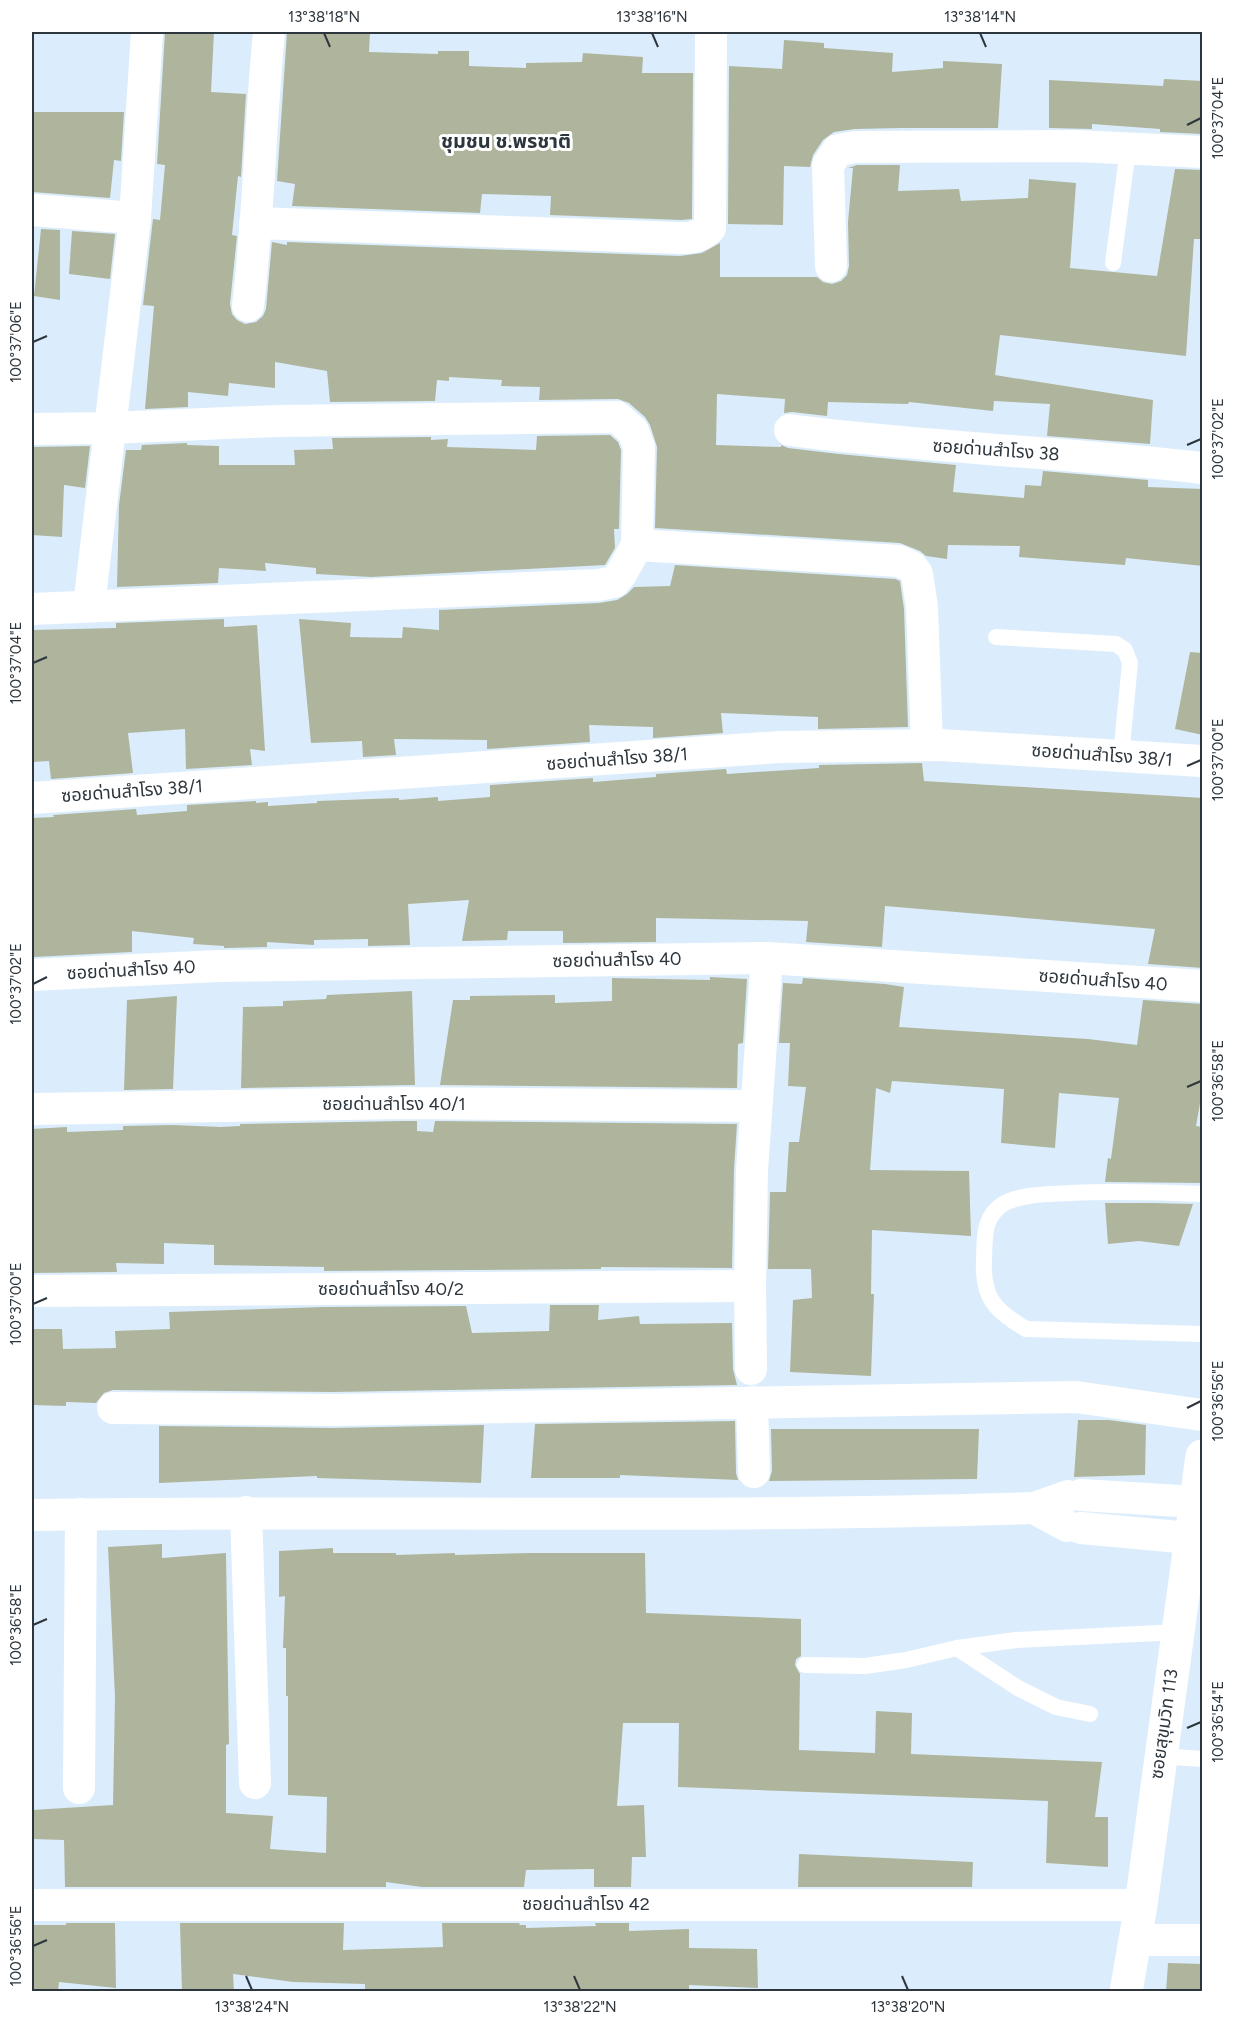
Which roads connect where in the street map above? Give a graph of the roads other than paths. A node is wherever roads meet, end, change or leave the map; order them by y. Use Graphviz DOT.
graph roads {
  1 [pos="147,32"];
  2 [pos="269,32"];
  3 [pos="711,32"];
  4 [pos="1128,149"];
  5 [pos="1203,152"];
  6 [pos="32,210"];
  7 [pos="135,218"];
  8 [pos="255,223"];
  9 [pos="1113,263"];
  10 [pos="831,266"];
  11 [pos="248,306"];
  12 [pos="110,428"];
  13 [pos="32,429"];
  14 [pos="790,430"];
  15 [pos="1203,468"];
  16 [pos="637,545"];
  17 [pos="90,606"];
  18 [pos="32,609"];
  19 [pos="996,637"];
  20 [pos="927,745"];
  21 [pos="1121,756"];
  22 [pos="1203,761"];
  23 [pos="32,798"];
  24 [pos="766,958"];
  25 [pos="32,975"];
  26 [pos="1203,986"];
  27 [pos="756,1106"];
  28 [pos="32,1108"];
  29 [pos="1203,1194"];
  30 [pos="750,1286"];
  31 [pos="32,1291"];
  32 [pos="1203,1334"];
  33 [pos="751,1369"];
  34 [pos="752,1402"];
  35 [pos="113,1408"];
  36 [pos="1203,1415"];
  37 [pos="754,1473"];
  38 [pos="1200,1482"];
  39 [pos="1074,1511"];
  40 [pos="246,1512"];
  41 [pos="81,1514"];
  42 [pos="32,1515"];
  43 [pos="1190,1538"];
  44 [pos="1178,1632"];
  45 [pos="957,1648"];
  46 [pos="805,1665"];
  47 [pos="1090,1714"];
  48 [pos="1160,1756"];
  49 [pos="1203,1759"];
  50 [pos="255,1783"];
  51 [pos="79,1788"];
  52 [pos="32,1905"];
  53 [pos="1141,1905"];
  54 [pos="1203,1940"];
  55 [pos="1135,1941"];
  56 [pos="1126,1992"];
  1 -- 7 [label="street"];
  2 -- 8 [label="street"];
  3 -- 8 [label="street"];
  4 -- 5 [label="street"];
  4 -- 9 [label="lane"];
  4 -- 10 [label="street"];
  6 -- 7 [label="street"];
  7 -- 12 [label="street"];
  8 -- 11 [label="street"];
  12 -- 13 [label="street"];
  12 -- 16 [label="street"];
  12 -- 17 [label="street"];
  14 -- 15 [label="street, ซอยด่านสำโรง 38"];
  16 -- 17 [label="street"];
  16 -- 20 [label="street"];
  17 -- 18 [label="street"];
  19 -- 21 [label="lane"];
  20 -- 21 [label="street, ซอยด่านสำโรง 38/1"];
  20 -- 23 [label="street, ซอยด่านสำโรง 38/1"];
  21 -- 22 [label="street, ซอยด่านสำโรง 38/1"];
  24 -- 25 [label="street, ซอยด่านสำโรง 40"];
  24 -- 26 [label="street, ซอยด่านสำโรง 40"];
  24 -- 27 [label="street"];
  27 -- 28 [label="street, ซอยด่านสำโรง 40/1"];
  27 -- 30 [label="street"];
  29 -- 32 [label="lane"];
  30 -- 31 [label="street, ซอยด่านสำโรง 40/2"];
  30 -- 33 [label="street"];
  34 -- 35 [label="street"];
  34 -- 36 [label="street"];
  34 -- 37 [label="street"];
  38 -- 39 [label="street"];
  38 -- 43 [label="main road, ซอยสุขุมวิท 113"];
  39 -- 40 [label="street"];
  39 -- 43 [label="street"];
  40 -- 41 [label="street"];
  40 -- 50 [label="street"];
  41 -- 42 [label="street"];
  41 -- 51 [label="street"];
  43 -- 44 [label="main road, ซอยสุขุมวิท 113"];
  44 -- 45 [label="lane"];
  44 -- 48 [label="main road, ซอยสุขุมวิท 113"];
  45 -- 46 [label="lane"];
  45 -- 47 [label="lane"];
  48 -- 49 [label="lane"];
  48 -- 53 [label="main road, ซอยสุขุมวิท 113"];
  52 -- 53 [label="street, ซอยด่านสำโรง 42"];
  53 -- 55 [label="main road, ซอยสุขุมวิท 113"];
  54 -- 55 [label="street"];
  55 -- 56 [label="main road, ซอยสุขุมวิท 113"];
}
